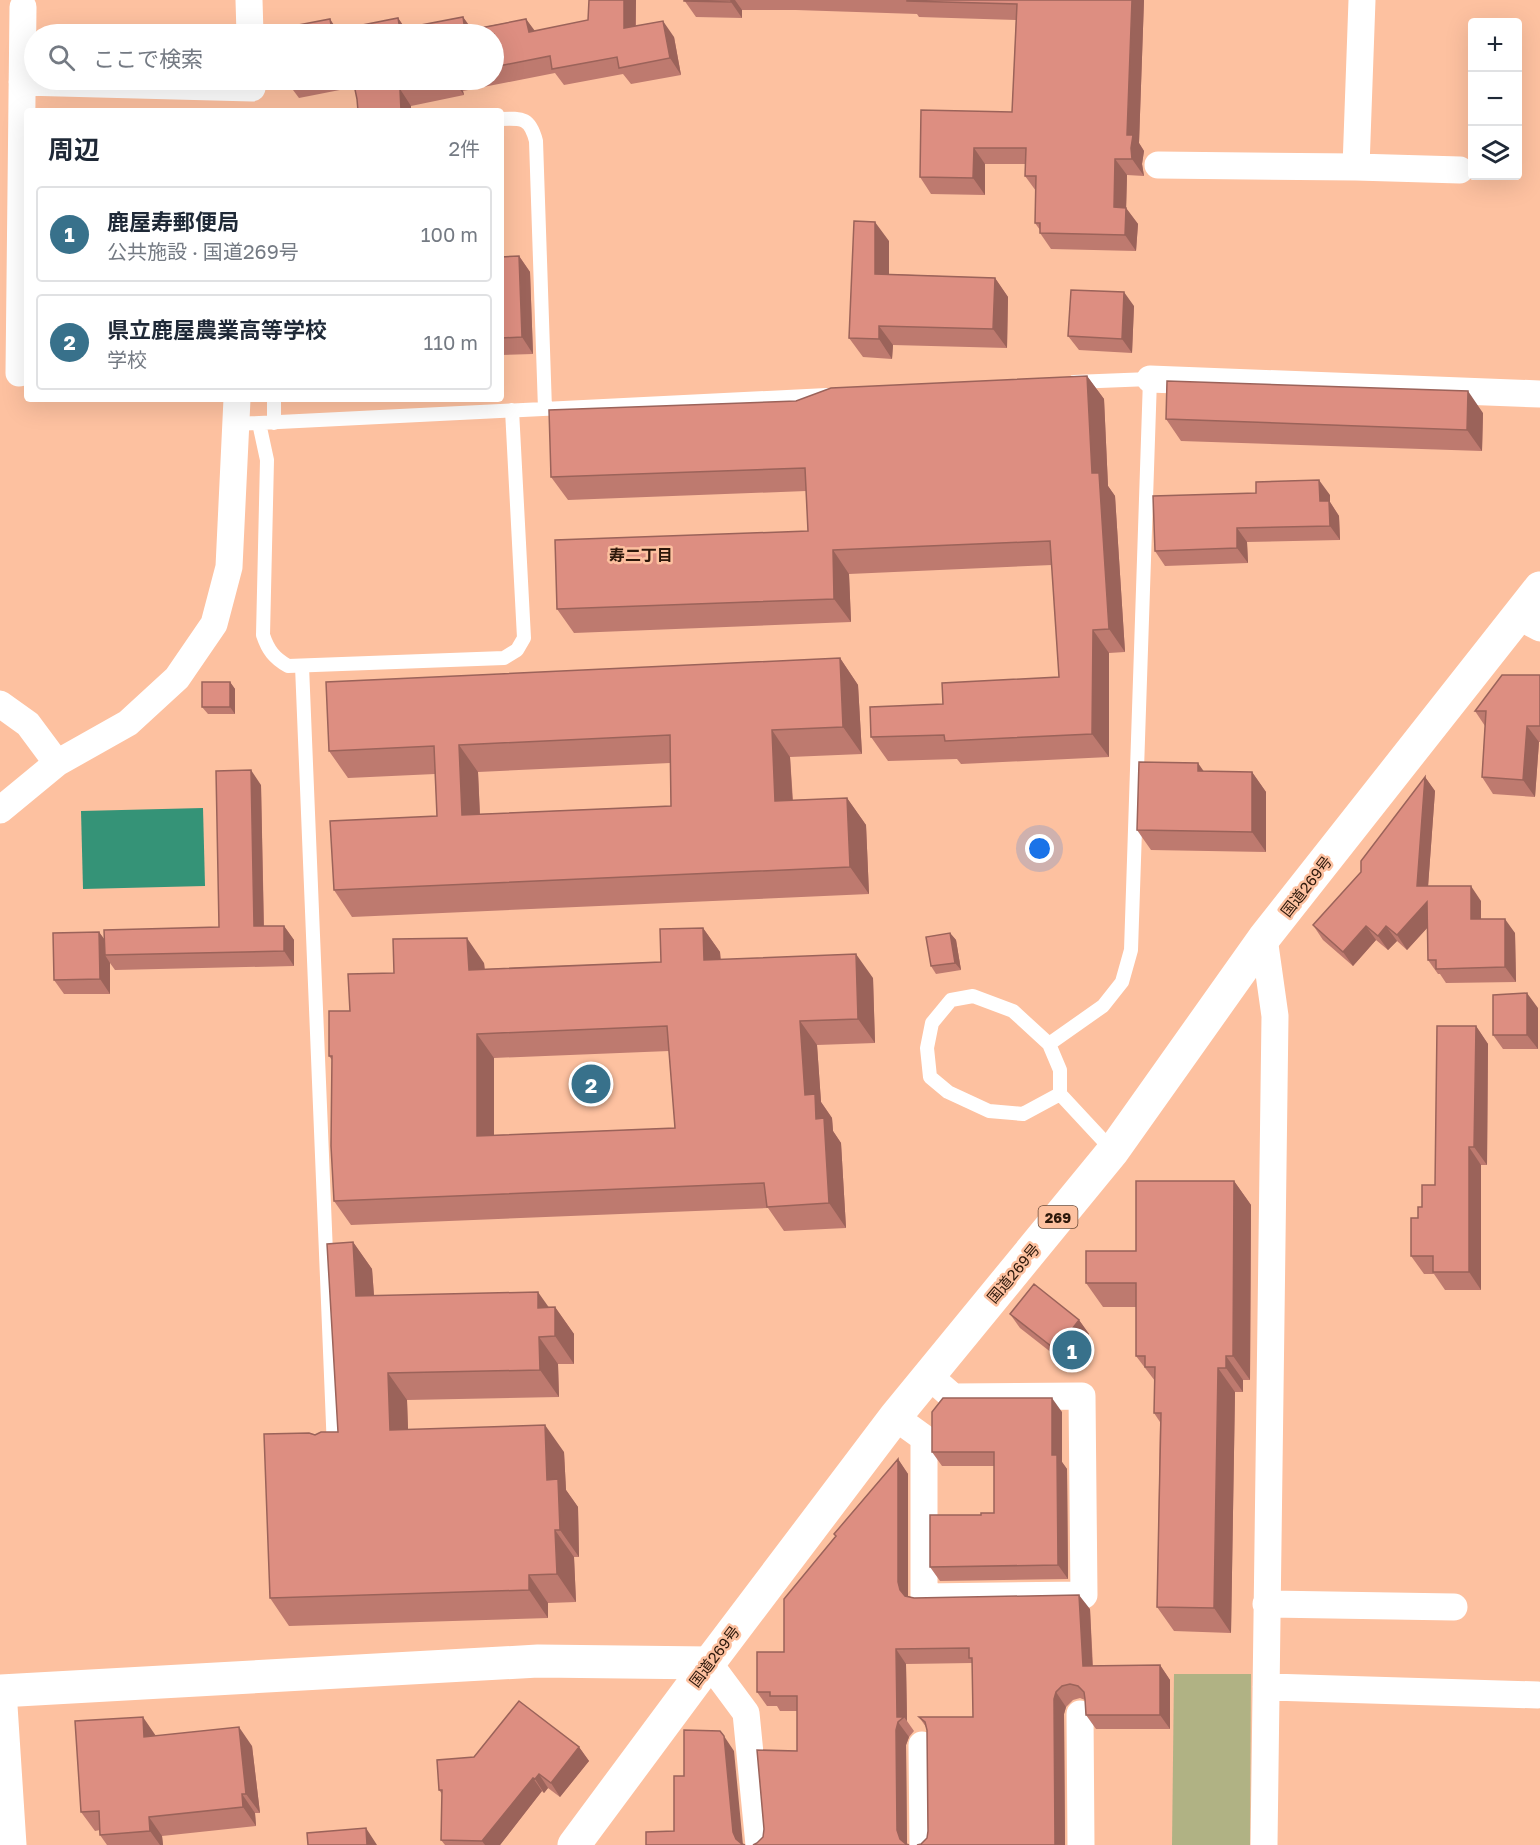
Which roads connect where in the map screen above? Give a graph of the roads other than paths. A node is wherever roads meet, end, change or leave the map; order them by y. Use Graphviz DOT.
graph roads {
  1 [pos="249,0"];
  2 [pos="1362,0"];
  3 [pos="23,7"];
  4 [pos="250,24"];
  5 [pos="22,82"];
  6 [pos="189,90"];
  7 [pos="251,93"];
  8 [pos="504,118"];
  9 [pos="1158,165"];
  10 [pos="1356,167"];
  11 [pos="1460,170"];
  12 [pos="15,374"];
  13 [pos="1150,379"];
  14 [pos="1055,383"];
  15 [pos="842,394"];
  16 [pos="1540,394"];
  17 [pos="274,402"];
  18 [pos="545,409"];
  19 [pos="512,411"];
  20 [pos="244,416"];
  21 [pos="274,423"];
  22 [pos="1540,588"];
  23 [pos="1529,622"];
  24 [pos="302,666"];
  25 [pos="0,704"];
  26 [pos="57,763"];
  27 [pos="0,810"];
  28 [pos="1264,938"];
  29 [pos="1049,1044"];
  30 [pos="1060,1094"];
  31 [pos="1113,1151"];
  32 [pos="928,1375"];
  33 [pos="895,1417"];
  34 [pos="334,1454"];
  35 [pos="1266,1604"];
  36 [pos="1454,1607"];
  37 [pos="709,1663"];
  38 [pos="1266,1687"];
  39 [pos="2,1691"];
  40 [pos="1538,1695"];
  41 [pos="1080,1714"];
  42 [pos="922,1745"];
  43 [pos="14,1845"];
  44 [pos="574,1845"];
  45 [pos="759,1845"];
  46 [pos="923,1845"];
  47 [pos="1081,1845"];
  48 [pos="1264,1845"];
  1 -- 4 [label="street"];
  2 -- 10 [label="street"];
  3 -- 5 [label="street"];
  5 -- 12 [label="street"];
  6 -- 7 [label="street"];
  8 -- 18 [label="lane"];
  9 -- 10 [label="street"];
  10 -- 11 [label="street"];
  13 -- 14 [label="lane"];
  13 -- 16 [label="street"];
  13 -- 29 [label="lane"];
  15 -- 18 [label="lane"];
  17 -- 21 [label="lane"];
  18 -- 19 [label="lane"];
  19 -- 21 [label="lane"];
  19 -- 24 [label="lane"];
  20 -- 21 [label="lane"];
  20 -- 24 [label="lane"];
  20 -- 26 [label="street"];
  22 -- 23 [label="main road, 国道269号 / 269"];
  23 -- 28 [label="main road, 国道269号 / 269"];
  24 -- 34 [label="lane"];
  25 -- 26 [label="street"];
  26 -- 27 [label="street"];
  28 -- 31 [label="main road, 国道269号 / 269"];
  28 -- 35 [label="street"];
  29 -- 30 [label="lane"];
  29 -- 30 [label="lane"];
  30 -- 31 [label="lane"];
  31 -- 32 [label="main road, 国道269号 / 269"];
  32 -- 33 [label="main road, 国道269号 / 269"];
  32 -- 33 [label="street"];
  33 -- 37 [label="main road, 国道269号 / 269"];
  35 -- 36 [label="street"];
  35 -- 38 [label="street"];
  37 -- 39 [label="main road"];
  37 -- 44 [label="main road, 国道269号 / 269"];
  37 -- 45 [label="street"];
  38 -- 40 [label="street"];
  38 -- 48 [label="street"];
  39 -- 43 [label="street"];
  41 -- 47 [label="street"];
  42 -- 46 [label="street"];
}
